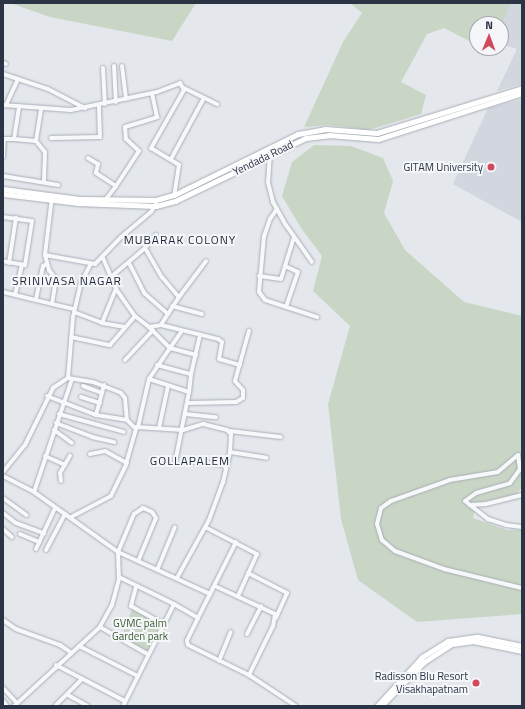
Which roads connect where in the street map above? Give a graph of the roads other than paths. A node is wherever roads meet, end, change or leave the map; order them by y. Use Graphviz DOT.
graph roads {
  1 [pos="114,66"];
  2 [pos="122,66"];
  3 [pos="103,68"];
  4 [pos="3,75"];
  5 [pos="18,79"];
  6 [pos="184,88"];
  7 [pos="522,88"];
  8 [pos="522,93"];
  9 [pos="152,94"];
  10 [pos="204,98"];
  11 [pos="126,100"];
  12 [pos="116,102"];
  13 [pos="104,104"];
  14 [pos="217,104"];
  15 [pos="4,105"];
  16 [pos="99,105"];
  17 [pos="19,106"];
  18 [pos="41,108"];
  19 [pos="85,108"];
  20 [pos="51,138"];
  21 [pos="4,139"];
  22 [pos="14,139"];
  23 [pos="36,141"];
  24 [pos="270,154"];
  25 [pos="3,157"];
  26 [pos="88,158"];
  27 [pos="171,159"];
  28 [pos="3,176"];
  29 [pos="44,182"];
  30 [pos="58,185"];
  31 [pos="116,186"];
  32 [pos="3,189"];
  33 [pos="3,194"];
  34 [pos="174,195"];
  35 [pos="51,198"];
  36 [pos="106,199"];
  37 [pos="156,203"];
  38 [pos="277,210"];
  39 [pos="3,217"];
  40 [pos="16,218"];
  41 [pos="156,235"];
  42 [pos="294,237"];
  43 [pos="146,248"];
  44 [pos="45,255"];
  45 [pos="103,258"];
  46 [pos="3,261"];
  47 [pos="206,261"];
  48 [pos="312,262"];
  49 [pos="9,263"];
  50 [pos="129,263"];
  51 [pos="47,264"];
  52 [pos="22,265"];
  53 [pos="90,265"];
  54 [pos="285,266"];
  55 [pos="112,276"];
  56 [pos="259,276"];
  57 [pos="116,288"];
  58 [pos="3,292"];
  59 [pos="15,295"];
  60 [pos="179,297"];
  61 [pos="36,299"];
  62 [pos="52,304"];
  63 [pos="172,306"];
  64 [pos="286,307"];
  65 [pos="74,310"];
  66 [pos="167,313"];
  67 [pos="202,314"];
  68 [pos="135,316"];
  69 [pos="317,316"];
  70 [pos="102,323"];
  71 [pos="161,325"];
  72 [pos="125,327"];
  73 [pos="151,328"];
  74 [pos="249,331"];
  75 [pos="181,332"];
  76 [pos="200,335"];
  77 [pos="71,337"];
  78 [pos="170,348"];
  79 [pos="196,355"];
  80 [pos="125,360"];
  81 [pos="157,365"];
  82 [pos="240,365"];
  83 [pos="191,374"];
  84 [pos="70,378"];
  85 [pos="149,379"];
  86 [pos="104,385"];
  87 [pos="83,386"];
  88 [pos="168,386"];
  89 [pos="189,392"];
  90 [pos="102,393"];
  91 [pos="47,396"];
  92 [pos="81,397"];
  93 [pos="188,402"];
  94 [pos="64,404"];
  95 [pos="100,404"];
  96 [pos="59,414"];
  97 [pos="186,414"];
  98 [pos="96,416"];
  99 [pos="216,417"];
  100 [pos="127,420"];
  101 [pos="56,423"];
  102 [pos="137,427"];
  103 [pos="159,428"];
  104 [pos="54,430"];
  105 [pos="183,430"];
  106 [pos="230,431"];
  107 [pos="124,432"];
  108 [pos="281,437"];
  109 [pos="114,442"];
  110 [pos="72,443"];
  111 [pos="230,452"];
  112 [pos="90,454"];
  113 [pos="45,456"];
  114 [pos="70,456"];
  115 [pos="267,458"];
  116 [pos="188,461"];
  117 [pos="127,463"];
  118 [pos="175,463"];
  119 [pos="65,465"];
  120 [pos="227,465"];
  121 [pos="3,472"];
  122 [pos="3,476"];
  123 [pos="61,481"];
  124 [pos="34,492"];
  125 [pos="522,495"];
  126 [pos="3,498"];
  127 [pos="470,505"];
  128 [pos="55,508"];
  129 [pos="3,513"];
  130 [pos="65,514"];
  131 [pos="26,515"];
  132 [pos="71,517"];
  133 [pos="175,527"];
  134 [pos="205,527"];
  135 [pos="522,527"];
  136 [pos="3,529"];
  137 [pos="44,532"];
  138 [pos="20,534"];
  139 [pos="12,537"];
  140 [pos="39,542"];
  141 [pos="236,542"];
  142 [pos="36,549"];
  143 [pos="46,550"];
  144 [pos="118,552"];
  145 [pos="139,560"];
  146 [pos="158,568"];
  147 [pos="248,574"];
  148 [pos="119,576"];
  149 [pos="177,578"];
  150 [pos="215,586"];
  151 [pos="136,587"];
  152 [pos="522,588"];
  153 [pos="210,594"];
  154 [pos="238,596"];
  155 [pos="174,604"];
  156 [pos="261,606"];
  157 [pos="198,618"];
  158 [pos="3,620"];
  159 [pos="275,620"];
  160 [pos="164,624"];
  161 [pos="100,627"];
  162 [pos="231,632"];
  163 [pos="247,634"];
  164 [pos="79,646"];
  165 [pos="513,646"];
  166 [pos="522,646"];
  167 [pos="522,651"];
  168 [pos="72,653"];
  169 [pos="149,655"];
  170 [pos="219,661"];
  171 [pos="56,666"];
  172 [pos="249,675"];
  173 [pos="138,676"];
  174 [pos="82,679"];
  175 [pos="3,688"];
  176 [pos="68,695"];
  177 [pos="3,701"];
  178 [pos="125,701"];
  179 [pos="15,705"];
  180 [pos="8,706"];
  181 [pos="55,706"];
  182 [pos="88,706"];
  183 [pos="123,706"];
  184 [pos="296,706"];
  185 [pos="377,706"];
  186 [pos="381,706"];
  1 -- 12 [label="street"];
  2 -- 11 [label="street"];
  3 -- 13 [label="street"];
  4 -- 5 [label="street"];
  5 -- 15 [label="street"];
  5 -- 19 [label="street"];
  6 -- 9 [label="street"];
  6 -- 10 [label="street"];
  6 -- 27 [label="street"];
  7 -- 34 [label="main road, Yendada Road"];
  8 -- 24 [label="main road, Yendada Road"];
  9 -- 11 [label="street"];
  9 -- 31 [label="street"];
  10 -- 14 [label="street"];
  10 -- 27 [label="street"];
  11 -- 12 [label="street"];
  12 -- 13 [label="street"];
  13 -- 16 [label="street"];
  15 -- 17 [label="street"];
  16 -- 19 [label="street"];
  16 -- 20 [label="street"];
  17 -- 18 [label="street"];
  17 -- 22 [label="street"];
  18 -- 19 [label="street"];
  18 -- 23 [label="street"];
  21 -- 22 [label="street"];
  21 -- 25 [label="street"];
  22 -- 23 [label="street"];
  23 -- 29 [label="street"];
  24 -- 37 [label="main road, Yendada Road"];
  24 -- 38 [label="street"];
  26 -- 31 [label="street"];
  27 -- 34 [label="street"];
  28 -- 29 [label="street"];
  29 -- 30 [label="street"];
  31 -- 36 [label="street"];
  32 -- 35 [label="main road, Yendada Road"];
  33 -- 35 [label="main road, Yendada Road"];
  34 -- 37 [label="main road, Yendada Road"];
  35 -- 36 [label="main road, Yendada Road"];
  35 -- 37 [label="main road, Yendada Road"];
  35 -- 44 [label="street"];
  36 -- 37 [label="main road, Yendada Road"];
  37 -- 45 [label="street"];
  38 -- 42 [label="street"];
  38 -- 56 [label="street"];
  39 -- 40 [label="street"];
  40 -- 49 [label="street"];
  40 -- 52 [label="street"];
  41 -- 43 [label="street"];
  42 -- 48 [label="street"];
  42 -- 54 [label="street"];
  43 -- 50 [label="street"];
  43 -- 60 [label="street"];
  44 -- 51 [label="street"];
  44 -- 53 [label="street"];
  45 -- 53 [label="street"];
  45 -- 55 [label="street"];
  46 -- 49 [label="street"];
  47 -- 60 [label="street"];
  49 -- 52 [label="street"];
  50 -- 55 [label="street"];
  50 -- 66 [label="street"];
  51 -- 61 [label="street"];
  51 -- 62 [label="street"];
  52 -- 59 [label="street"];
  53 -- 65 [label="street"];
  54 -- 56 [label="street"];
  54 -- 64 [label="street"];
  55 -- 57 [label="street"];
  56 -- 64 [label="street"];
  57 -- 68 [label="street"];
  57 -- 70 [label="street"];
  58 -- 59 [label="street"];
  59 -- 61 [label="street"];
  60 -- 63 [label="street"];
  61 -- 62 [label="street"];
  62 -- 65 [label="street"];
  63 -- 66 [label="street"];
  63 -- 67 [label="street"];
  64 -- 69 [label="street"];
  65 -- 70 [label="street"];
  65 -- 77 [label="street"];
  66 -- 71 [label="street"];
  68 -- 72 [label="street"];
  68 -- 73 [label="street"];
  70 -- 72 [label="street"];
  71 -- 73 [label="street"];
  71 -- 75 [label="street"];
  72 -- 77 [label="street"];
  73 -- 78 [label="street"];
  73 -- 80 [label="street"];
  74 -- 82 [label="street"];
  75 -- 76 [label="street"];
  75 -- 78 [label="street"];
  76 -- 79 [label="street"];
  76 -- 82 [label="street"];
  77 -- 84 [label="street"];
  78 -- 79 [label="street"];
  78 -- 81 [label="street"];
  79 -- 83 [label="street"];
  81 -- 83 [label="street"];
  81 -- 85 [label="street"];
  82 -- 93 [label="street"];
  83 -- 89 [label="street"];
  84 -- 86 [label="street"];
  84 -- 91 [label="street"];
  84 -- 94 [label="street"];
  85 -- 88 [label="street"];
  85 -- 102 [label="street"];
  86 -- 90 [label="street"];
  86 -- 100 [label="street"];
  87 -- 90 [label="street"];
  88 -- 89 [label="street"];
  88 -- 103 [label="street"];
  89 -- 93 [label="street"];
  90 -- 95 [label="street"];
  91 -- 94 [label="street"];
  91 -- 121 [label="street"];
  92 -- 95 [label="street"];
  93 -- 97 [label="street"];
  94 -- 96 [label="street"];
  94 -- 98 [label="street"];
  95 -- 98 [label="street"];
  96 -- 101 [label="street"];
  96 -- 107 [label="street"];
  97 -- 99 [label="street"];
  97 -- 105 [label="street"];
  98 -- 100 [label="street"];
  100 -- 102 [label="street"];
  101 -- 104 [label="street"];
  101 -- 109 [label="street"];
  102 -- 103 [label="street"];
  102 -- 117 [label="street"];
  103 -- 105 [label="street"];
  104 -- 110 [label="street"];
  104 -- 113 [label="street"];
  105 -- 106 [label="street"];
  105 -- 118 [label="street"];
  106 -- 108 [label="street"];
  106 -- 111 [label="street"];
  111 -- 115 [label="street"];
  111 -- 120 [label="street"];
  112 -- 117 [label="street"];
  113 -- 119 [label="street"];
  113 -- 124 [label="street"];
  114 -- 119 [label="street"];
  116 -- 120 [label="street"];
  117 -- 132 [label="street"];
  119 -- 123 [label="street"];
  120 -- 134 [label="street"];
  122 -- 124 [label="street"];
  124 -- 128 [label="street"];
  125 -- 127 [label="street"];
  126 -- 131 [label="street"];
  127 -- 135 [label="street"];
  127 -- 152 [label="street"];
  128 -- 130 [label="street"];
  128 -- 137 [label="street"];
  129 -- 137 [label="street"];
  130 -- 132 [label="street"];
  130 -- 143 [label="street"];
  132 -- 144 [label="street"];
  133 -- 146 [label="street"];
  134 -- 141 [label="street"];
  134 -- 149 [label="street"];
  136 -- 139 [label="street"];
  137 -- 140 [label="street"];
  138 -- 140 [label="street"];
  140 -- 142 [label="street"];
  141 -- 147 [label="street"];
  141 -- 150 [label="street"];
  144 -- 145 [label="street"];
  144 -- 145 [label="street"];
  144 -- 148 [label="street"];
  145 -- 146 [label="street"];
  146 -- 149 [label="street"];
  147 -- 154 [label="street"];
  147 -- 159 [label="street"];
  148 -- 151 [label="street"];
  148 -- 161 [label="street"];
  149 -- 153 [label="street"];
  150 -- 153 [label="street"];
  150 -- 154 [label="street"];
  151 -- 155 [label="street"];
  151 -- 160 [label="street"];
  153 -- 157 [label="street"];
  154 -- 156 [label="street"];
  155 -- 157 [label="street"];
  155 -- 160 [label="street"];
  156 -- 159 [label="street"];
  156 -- 163 [label="street"];
  157 -- 170 [label="street"];
  158 -- 168 [label="street"];
  159 -- 172 [label="street"];
  160 -- 169 [label="street"];
  161 -- 164 [label="street"];
  161 -- 169 [label="street"];
  162 -- 170 [label="street"];
  164 -- 168 [label="street"];
  164 -- 173 [label="street"];
  165 -- 166 [label="main road"];
  165 -- 167 [label="main road"];
  165 -- 185 [label="main road"];
  165 -- 186 [label="main road"];
  168 -- 171 [label="street"];
  169 -- 173 [label="street"];
  170 -- 172 [label="street"];
  171 -- 174 [label="street"];
  171 -- 179 [label="street"];
  172 -- 184 [label="street"];
  173 -- 178 [label="street"];
  174 -- 176 [label="street"];
  174 -- 178 [label="street"];
  175 -- 179 [label="street"];
  176 -- 181 [label="street"];
  176 -- 182 [label="street"];
  177 -- 180 [label="street"];
  178 -- 183 [label="street"];
}
